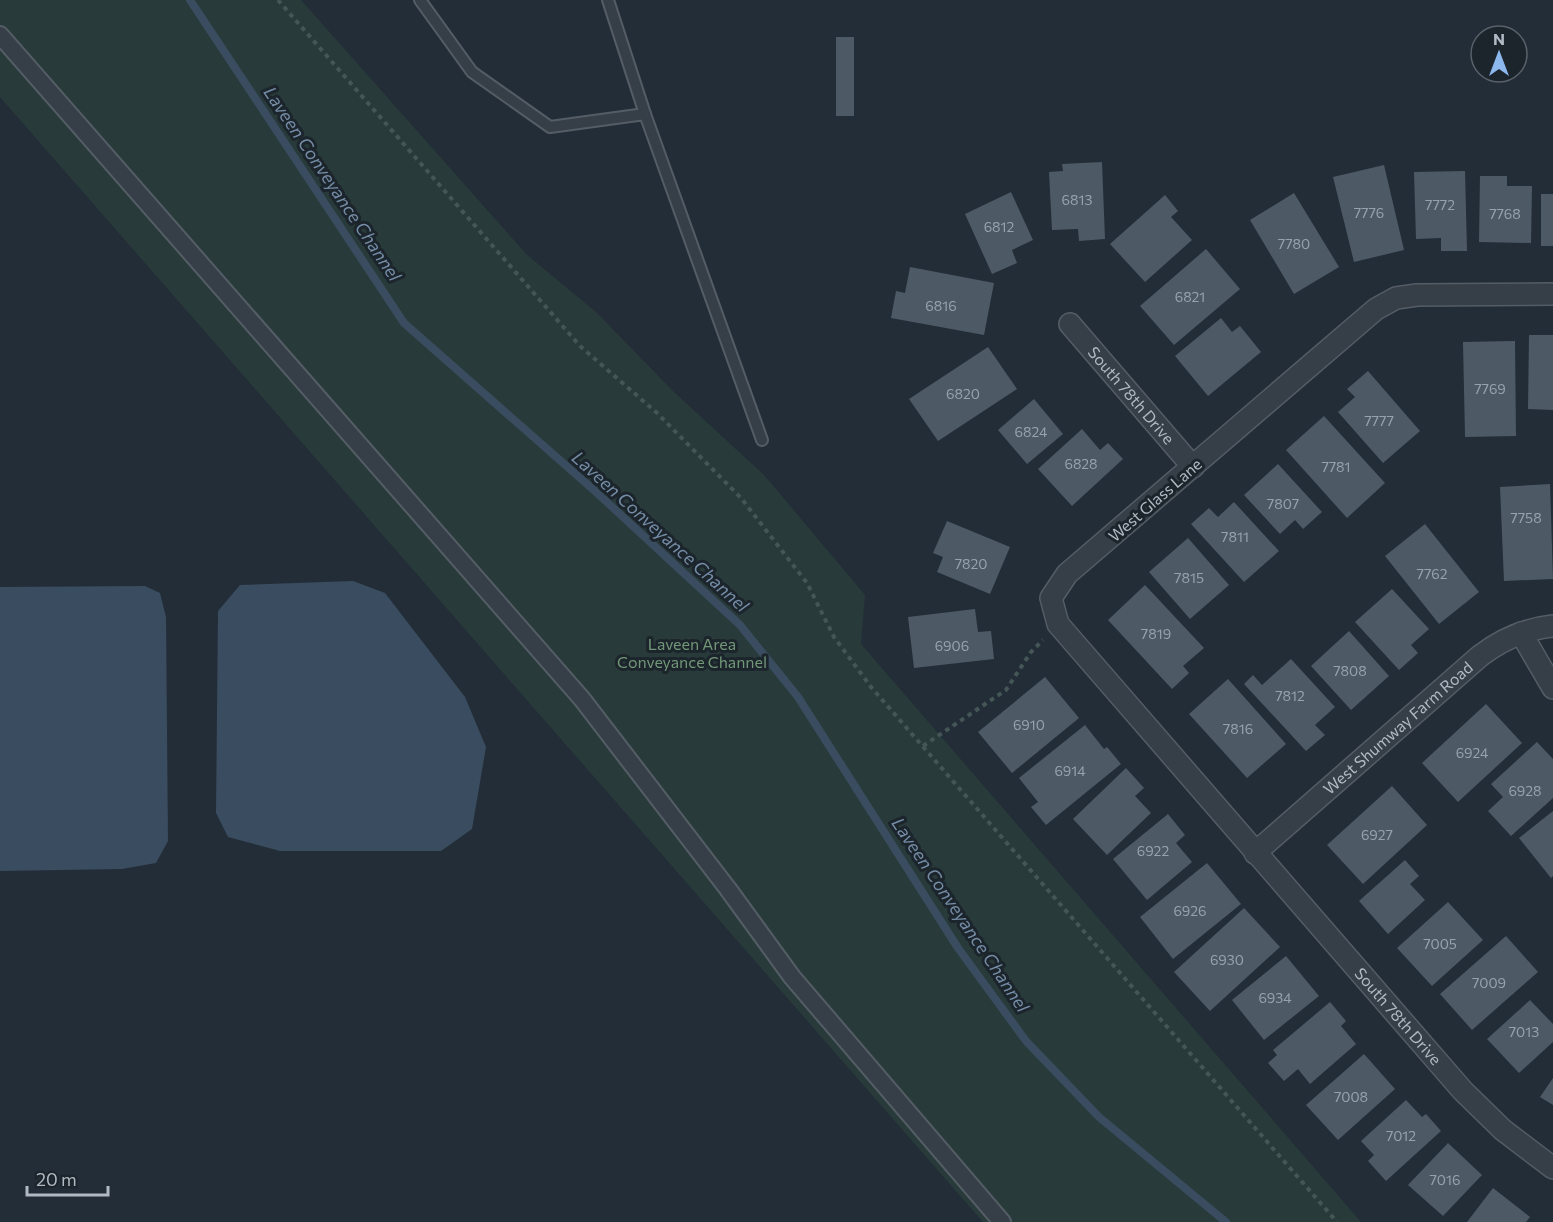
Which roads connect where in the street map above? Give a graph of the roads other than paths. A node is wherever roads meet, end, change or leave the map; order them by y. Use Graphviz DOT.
graph roads {
  1 [pos="420,0"];
  2 [pos="608,0"];
  3 [pos="0,35"];
  4 [pos="645,114"];
  5 [pos="1553,294"];
  6 [pos="1070,324"];
  7 [pos="762,440"];
  8 [pos="1193,466"];
  9 [pos="1553,626"];
  10 [pos="1521,633"];
  11 [pos="1553,688"];
  12 [pos="1255,853"];
  13 [pos="1553,1168"];
  14 [pos="1002,1222"];
  1 -- 4 [label="lane"];
  2 -- 4 [label="lane"];
  3 -- 14 [label="street"];
  4 -- 7 [label="lane"];
  5 -- 8 [label="street, West Glass Lane"];
  6 -- 8 [label="street, South 78th Drive"];
  8 -- 12 [label="street, West Glass Lane"];
  9 -- 10 [label="street, West Shumway Farm Road"];
  10 -- 11 [label="street"];
  10 -- 12 [label="street, West Shumway Farm Road"];
  12 -- 13 [label="street, South 78th Drive"];
}
